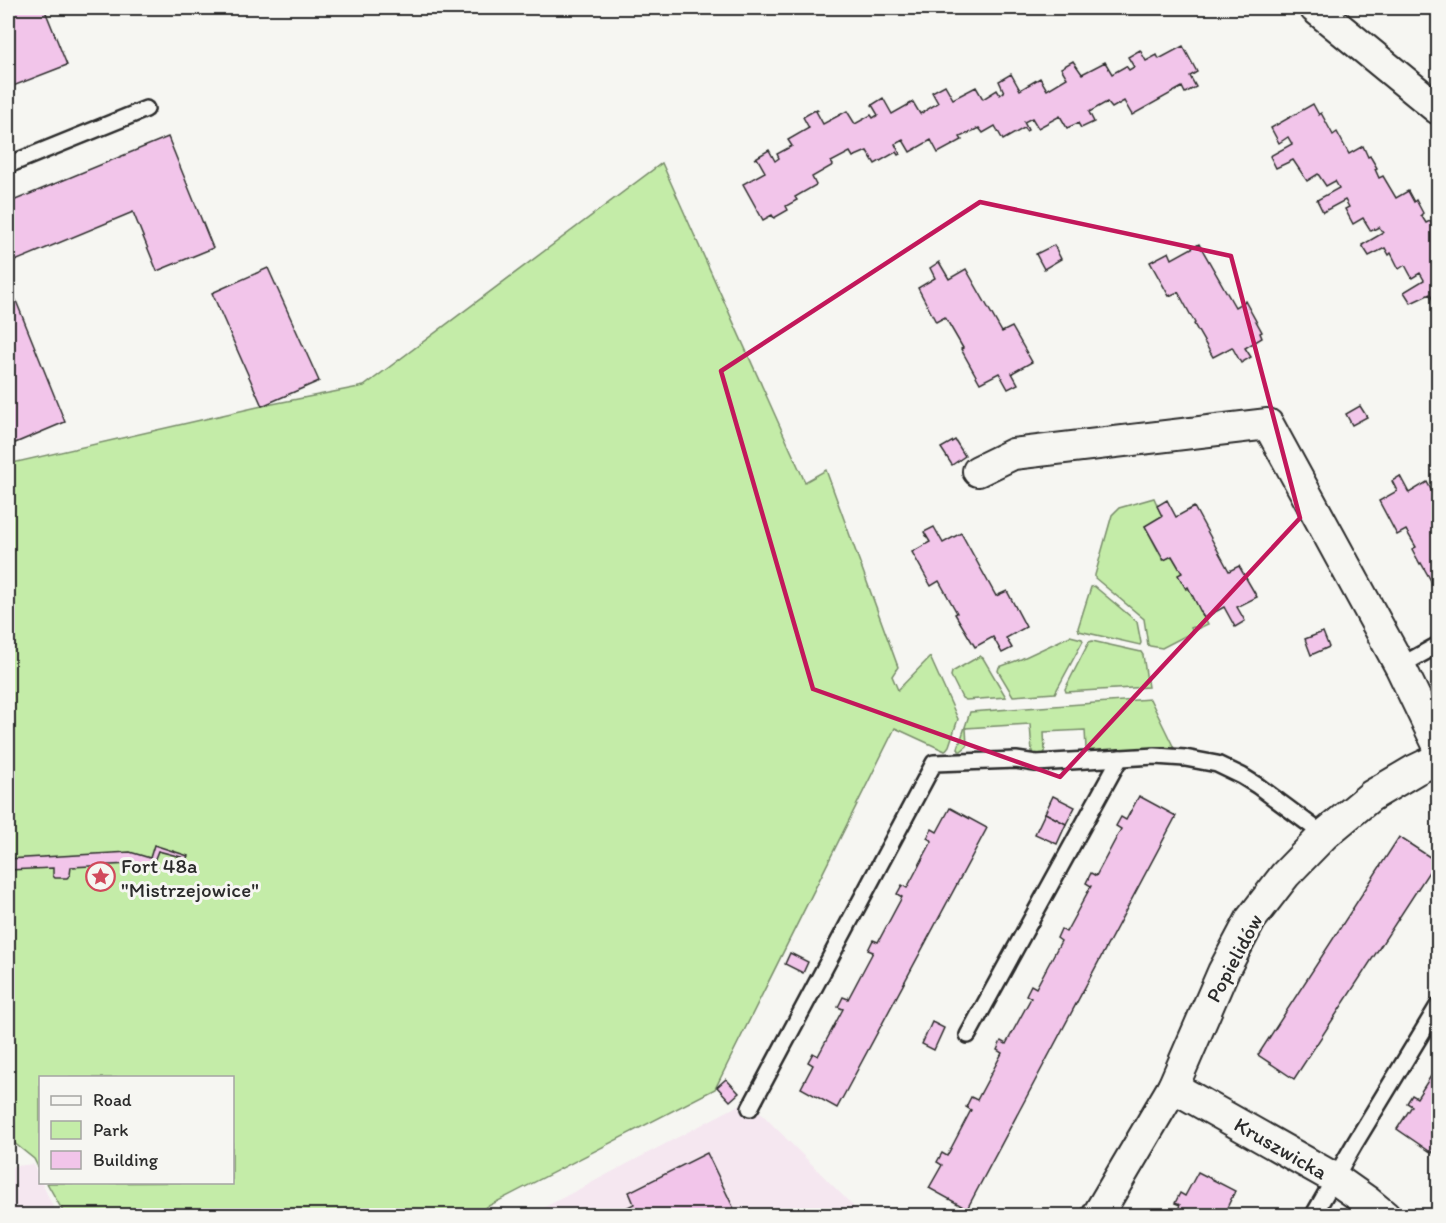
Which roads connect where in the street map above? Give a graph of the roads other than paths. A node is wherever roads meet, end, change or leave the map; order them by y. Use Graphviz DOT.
graph roads {
  1 [pos="1315,8"];
  2 [pos="146,109"];
  3 [pos="1438,110"];
  4 [pos="8,165"];
  5 [pos="978,471"];
  6 [pos="1438,645"];
  7 [pos="1400,666"];
  8 [pos="1438,745"];
  9 [pos="1120,758"];
  10 [pos="1438,759"];
  11 [pos="1324,835"];
  12 [pos="1438,1006"];
  13 [pos="968,1035"];
  14 [pos="1173,1087"];
  15 [pos="750,1108"];
  16 [pos="1334,1178"];
  17 [pos="1096,1215"];
  18 [pos="1314,1215"];
  19 [pos="1385,1215"];
  1 -- 3 [label="street"];
  2 -- 4 [label="lane"];
  5 -- 7 [label="street"];
  6 -- 7 [label="lane"];
  7 -- 8 [label="street"];
  9 -- 11 [label="lane"];
  9 -- 13 [label="lane"];
  9 -- 15 [label="lane"];
  10 -- 11 [label="street, Popielidów"];
  11 -- 14 [label="street, Popielidów"];
  12 -- 16 [label="lane"];
  14 -- 16 [label="street, Kruszwicka"];
  14 -- 17 [label="street, Popielidów"];
  16 -- 18 [label="lane"];
  16 -- 19 [label="street, Kruszwicka"];
}
